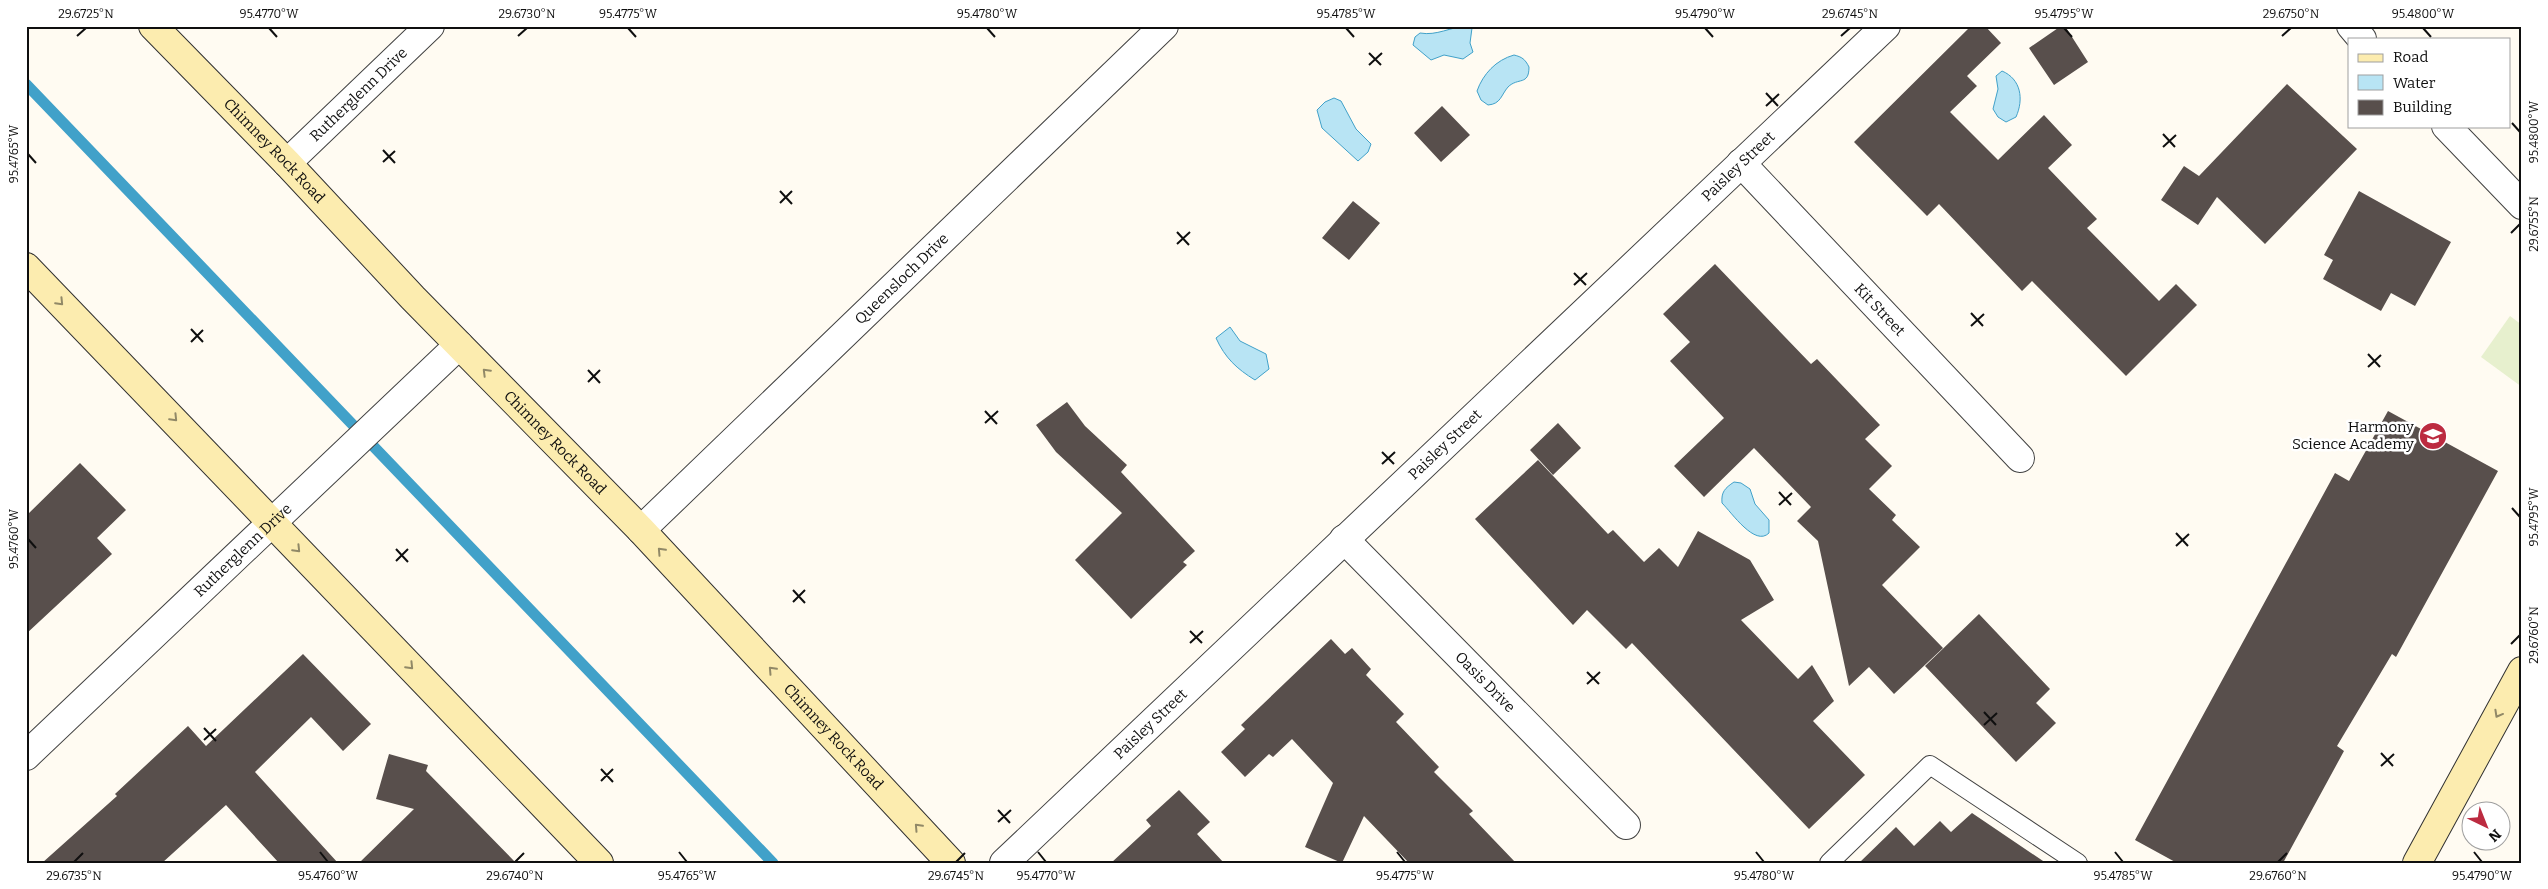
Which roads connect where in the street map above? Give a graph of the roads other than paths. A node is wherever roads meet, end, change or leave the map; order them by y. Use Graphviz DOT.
graph roads {
  1 [pos="153,26"];
  2 [pos="430,26"];
  3 [pos="1164,26"];
  4 [pos="1886,26"];
  5 [pos="2350,26"];
  6 [pos="2361,38"];
  7 [pos="2448,128"];
  8 [pos="287,163"];
  9 [pos="1741,164"];
  10 [pos="2522,205"];
  11 [pos="26,267"];
  12 [pos="459,345"];
  13 [pos="2020,458"];
  14 [pos="271,522"];
  15 [pos="641,530"];
  16 [pos="1344,539"];
  17 [pos="2522,671"];
  18 [pos="26,756"];
  19 [pos="1626,825"];
  20 [pos="600,863"];
  21 [pos="951,863"];
  22 [pos="1004,863"];
  23 [pos="1829,863"];
  24 [pos="2078,863"];
  25 [pos="2417,863"];
  1 -- 8 [label="main road, Chimney Rock Road"];
  2 -- 8 [label="street, Rutherglenn Drive"];
  3 -- 15 [label="street, Queensloch Drive"];
  4 -- 9 [label="street, Paisley Street"];
  5 -- 6 [label="street"];
  7 -- 10 [label="street"];
  8 -- 12 [label="main road, Chimney Rock Road"];
  9 -- 13 [label="street, Kit Street"];
  9 -- 16 [label="street, Paisley Street"];
  11 -- 14 [label="main road, one-way"];
  12 -- 14 [label="street, Rutherglenn Drive"];
  15 -- 12 [label="main road, Chimney Rock Road, one-way"];
  14 -- 18 [label="street, Rutherglenn Drive"];
  14 -- 20 [label="main road, one-way"];
  21 -- 15 [label="main road, Chimney Rock Road, one-way"];
  16 -- 19 [label="street, Oasis Drive"];
  16 -- 22 [label="street, Paisley Street"];
  17 -- 25 [label="main road, one-way"];
  23 -- 24 [label="lane"];
}
